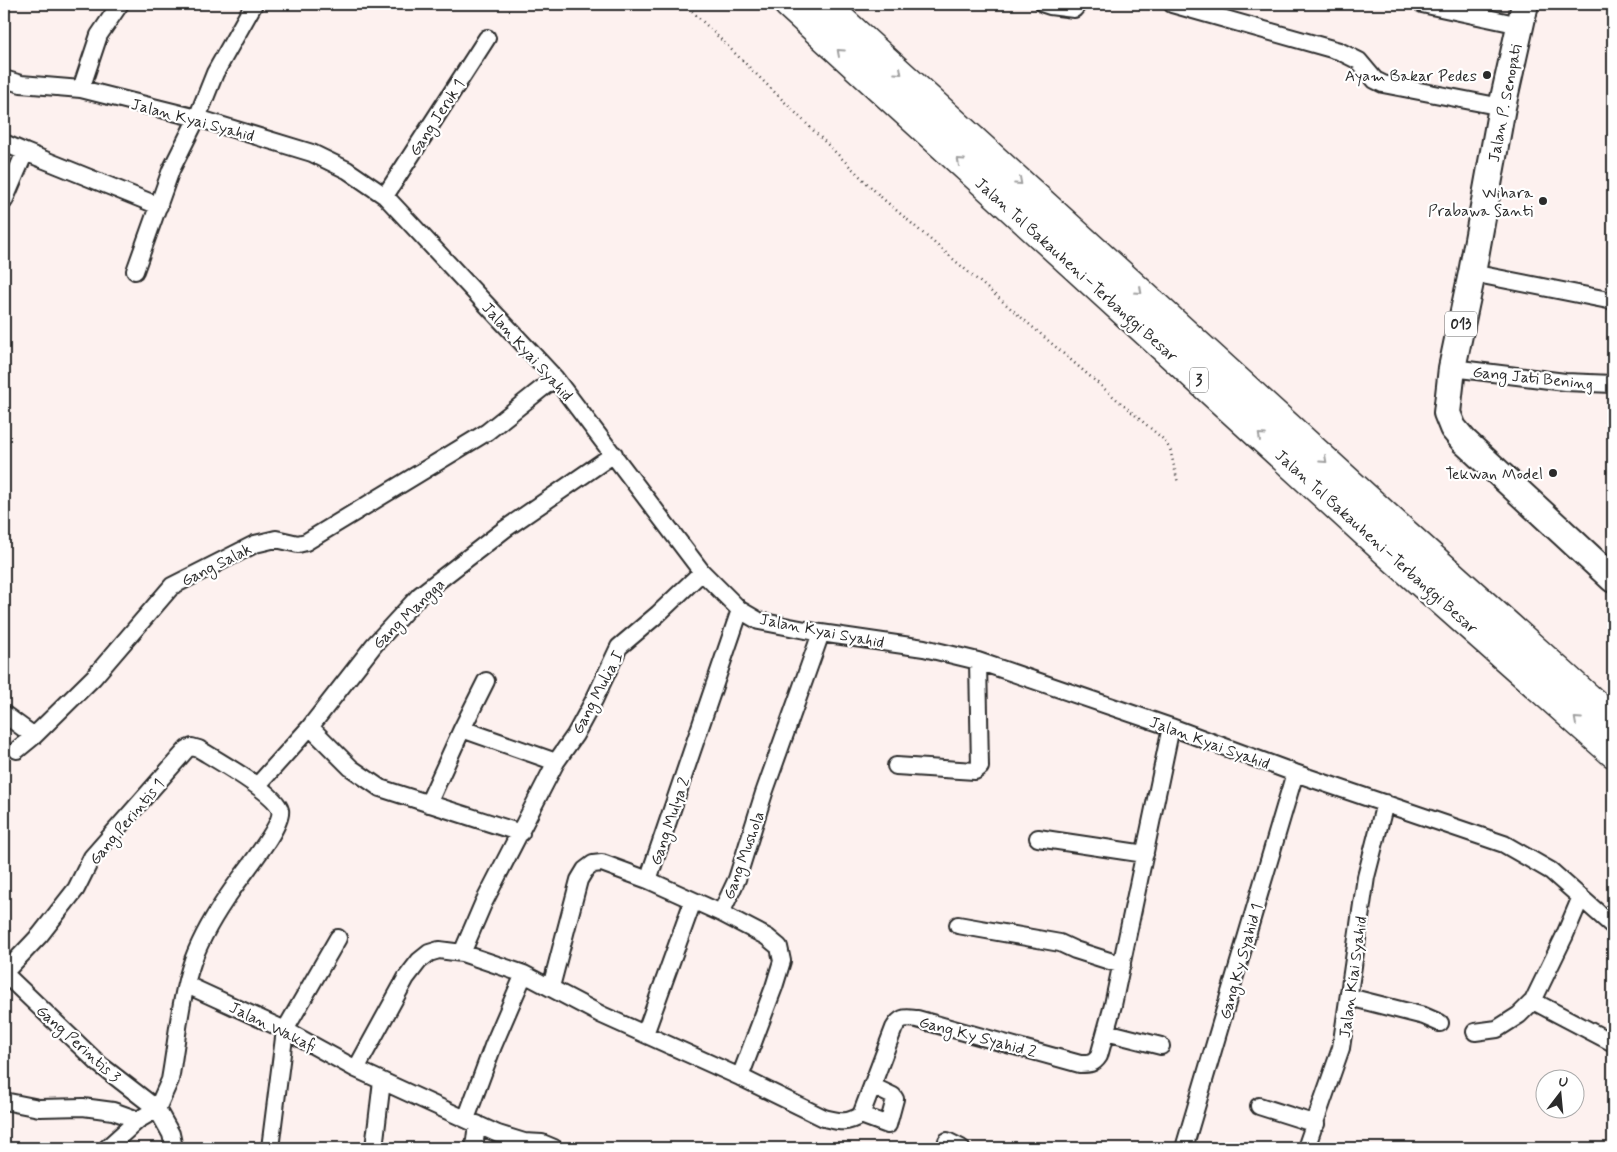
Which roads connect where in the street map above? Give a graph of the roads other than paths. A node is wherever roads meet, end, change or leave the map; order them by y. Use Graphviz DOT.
graph roads {
  1 [pos="120,4"];
  2 [pos="254,4"];
  3 [pos="788,4"];
  4 [pos="824,4"];
  5 [pos="1044,4"];
  6 [pos="1078,4"];
  7 [pos="1172,4"];
  8 [pos="1422,4"];
  9 [pos="1522,15"];
  10 [pos="487,38"];
  11 [pos="4,79"];
  12 [pos="81,89"];
  13 [pos="1502,106"];
  14 [pos="197,118"];
  15 [pos="4,143"];
  16 [pos="25,152"];
  17 [pos="385,196"];
  18 [pos="4,200"];
  19 [pos="160,206"];
  20 [pos="135,271"];
  21 [pos="1472,273"];
  22 [pos="1613,301"];
  23 [pos="1452,368"];
  24 [pos="555,378"];
  25 [pos="1613,384"];
  26 [pos="614,454"];
  27 [pos="702,572"];
  28 [pos="1613,579"];
  29 [pos="740,610"];
  30 [pos="820,634"];
  31 [pos="978,662"];
  32 [pos="486,682"];
  33 [pos="4,714"];
  34 [pos="1613,720"];
  35 [pos="1171,726"];
  36 [pos="310,727"];
  37 [pos="462,729"];
  38 [pos="34,736"];
  39 [pos="17,750"];
  40 [pos="1613,753"];
  41 [pos="556,762"];
  42 [pos="896,766"];
  43 [pos="1295,773"];
  44 [pos="257,786"];
  45 [pos="1385,802"];
  46 [pos="428,804"];
  47 [pos="521,834"];
  48 [pos="1038,838"];
  49 [pos="1145,854"];
  50 [pos="648,880"];
  51 [pos="1581,897"];
  52 [pos="694,901"];
  53 [pos="721,914"];
  54 [pos="958,925"];
  55 [pos="1613,926"];
  56 [pos="338,938"];
  57 [pos="462,953"];
  58 [pos="1122,965"];
  59 [pos="4,973"];
  60 [pos="524,974"];
  61 [pos="187,985"];
  62 [pos="551,987"];
  63 [pos="1349,997"];
  64 [pos="1533,1001"];
  65 [pos="1440,1023"];
  66 [pos="285,1030"];
  67 [pos="1106,1032"];
  68 [pos="1475,1032"];
  69 [pos="645,1034"];
  70 [pos="1613,1043"];
  71 [pos="1161,1046"];
  72 [pos="356,1069"];
  73 [pos="740,1077"];
  74 [pos="382,1081"];
  75 [pos="872,1086"];
  76 [pos="4,1101"];
  77 [pos="1259,1106"];
  78 [pos="156,1109"];
  79 [pos="861,1115"];
  80 [pos="138,1120"];
  81 [pos="471,1122"];
  82 [pos="1316,1124"];
  83 [pos="107,1148"];
  84 [pos="174,1148"];
  85 [pos="270,1148"];
  86 [pos="374,1148"];
  87 [pos="474,1148"];
  88 [pos="554,1148"];
  89 [pos="1184,1148"];
  90 [pos="1306,1148"];
  1 -- 12 [label="street"];
  2 -- 14 [label="street"];
  40 -- 3 [label="highway, Jalan Tol Bakauheni–Terbanggi Besar / 3, one-way"];
  4 -- 34 [label="highway, Jalan Tol Bakauheni–Terbanggi Besar / 3, one-way"];
  5 -- 6 [label="street"];
  7 -- 13 [label="street"];
  8 -- 9 [label="street"];
  9 -- 13 [label="main road, Jalan P. Senopati / 013"];
  10 -- 17 [label="street, Gang Jeruk 1"];
  11 -- 12 [label="street, Jalan Kyai Syahid"];
  12 -- 14 [label="street, Jalan Kyai Syahid"];
  13 -- 21 [label="main road, Jalan P. Senopati / 013"];
  14 -- 17 [label="street, Jalan Kyai Syahid"];
  14 -- 19 [label="street"];
  15 -- 16 [label="street"];
  16 -- 18 [label="street"];
  16 -- 19 [label="street"];
  17 -- 24 [label="street, Jalan Kyai Syahid"];
  19 -- 20 [label="street"];
  21 -- 22 [label="street"];
  21 -- 23 [label="main road, Jalan P. Senopati / 013"];
  23 -- 25 [label="street, Gang Jati Bening"];
  23 -- 28 [label="main road, Jalan P. Senopati / 013"];
  24 -- 26 [label="street, Jalan Kyai Syahid"];
  24 -- 38 [label="street, Gang Salak"];
  26 -- 27 [label="street, Jalan Kyai Syahid"];
  26 -- 36 [label="street, Gang Mangga"];
  27 -- 29 [label="street, Jalan Kyai Syahid"];
  27 -- 41 [label="street, Gang Mulia I"];
  29 -- 30 [label="street, Jalan Kyai Syahid"];
  29 -- 50 [label="street, Gang Mulya 2"];
  30 -- 31 [label="street, Jalan Kyai Syahid"];
  30 -- 53 [label="street, Gang Mushola"];
  31 -- 35 [label="street, Jalan Kyai Syahid"];
  31 -- 42 [label="street"];
  32 -- 37 [label="street"];
  33 -- 38 [label="street"];
  35 -- 43 [label="street, Jalan Kyai Syahid"];
  35 -- 49 [label="street, Gang Ky Syahid 2"];
  36 -- 44 [label="street, Gang Mangga"];
  36 -- 46 [label="street"];
  37 -- 41 [label="street"];
  37 -- 46 [label="street"];
  38 -- 39 [label="street, Gang Salak"];
  41 -- 47 [label="street, Gang Mulia I"];
  43 -- 45 [label="street, Jalan Kyai Syahid"];
  43 -- 89 [label="street, Gang Ky Syahid 1"];
  44 -- 59 [label="street, Gang Perintis 1"];
  44 -- 61 [label="street"];
  45 -- 51 [label="street, Jalan Kyai Syahid"];
  45 -- 63 [label="street, Jalan Kiai Syahid"];
  46 -- 47 [label="street"];
  47 -- 57 [label="street, Gang Mulia I"];
  48 -- 49 [label="street"];
  49 -- 58 [label="street, Gang Ky Syahid 2"];
  50 -- 52 [label="street, Gang Mushola"];
  50 -- 62 [label="street, Gang Mulya 2"];
  51 -- 55 [label="street, Jalan Kyai Syahid"];
  51 -- 64 [label="street"];
  52 -- 53 [label="street, Gang Mushola"];
  52 -- 69 [label="street"];
  53 -- 73 [label="street"];
  54 -- 58 [label="street"];
  56 -- 66 [label="street"];
  57 -- 60 [label="street"];
  57 -- 72 [label="street"];
  58 -- 67 [label="street, Gang Ky Syahid 2"];
  59 -- 78 [label="street, Gang Perintis 3"];
  60 -- 62 [label="street"];
  60 -- 81 [label="street"];
  61 -- 66 [label="street, Jalan Wakafi"];
  61 -- 78 [label="street"];
  62 -- 69 [label="street"];
  63 -- 65 [label="street"];
  63 -- 82 [label="street, Jalan Kiai Syahid"];
  64 -- 68 [label="street"];
  64 -- 70 [label="street"];
  66 -- 72 [label="street, Jalan Wakafi"];
  66 -- 85 [label="street"];
  67 -- 71 [label="street"];
  67 -- 75 [label="street, Gang Ky Syahid 2"];
  69 -- 73 [label="street"];
  72 -- 74 [label="street, Jalan Wakafi"];
  73 -- 79 [label="street"];
  74 -- 81 [label="street, Jalan Wakafi"];
  74 -- 86 [label="street"];
  75 -- 79 [label="street, Gang Ky Syahid 2"];
  75 -- 79 [label="street"];
  76 -- 80 [label="street"];
  77 -- 82 [label="street"];
  78 -- 80 [label="street"];
  78 -- 84 [label="street"];
  80 -- 83 [label="street"];
  81 -- 87 [label="street"];
  81 -- 88 [label="street, Jalan Wakafi"];
  82 -- 90 [label="street, Jalan Kiai Syahid"];
}
